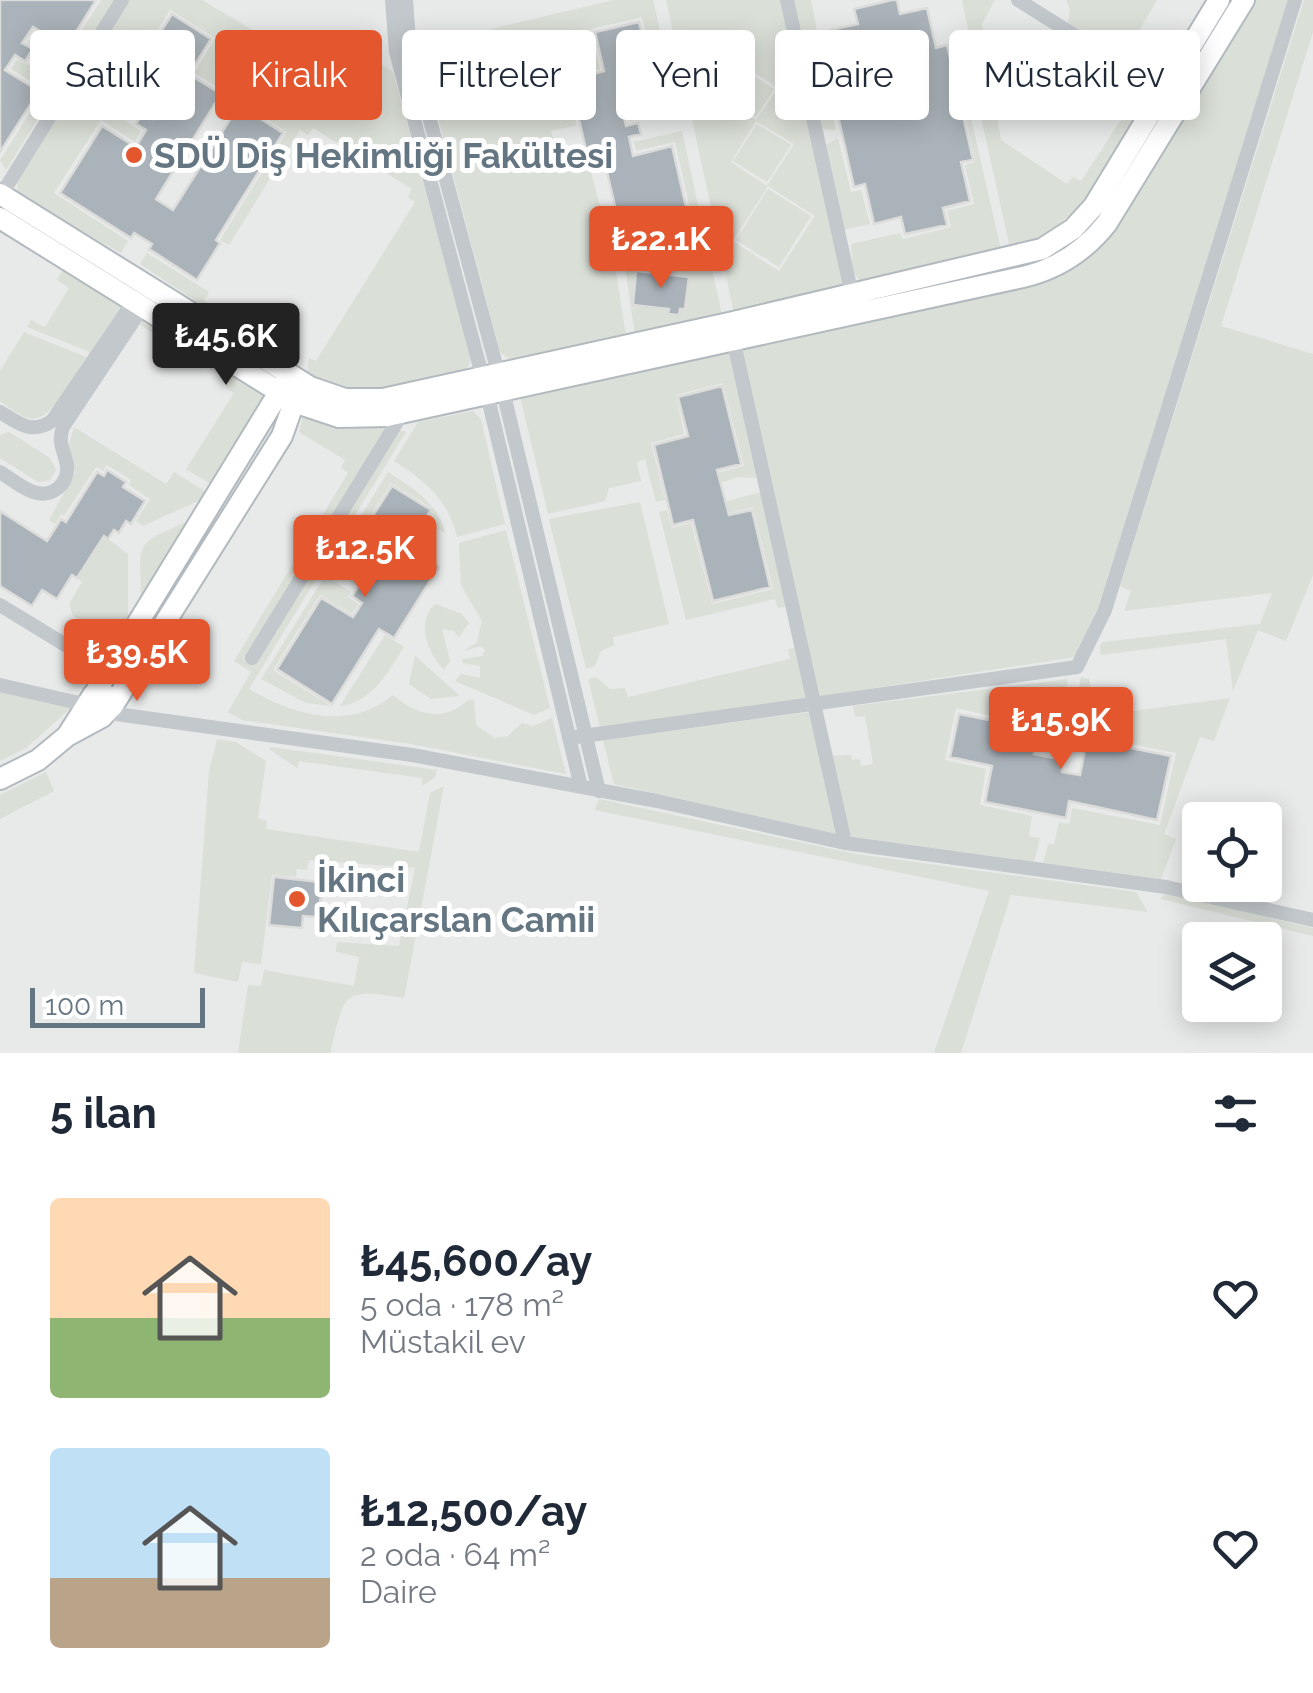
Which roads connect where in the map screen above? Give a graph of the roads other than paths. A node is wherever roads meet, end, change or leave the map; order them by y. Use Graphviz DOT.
graph roads {
  1 [pos="122,0"];
  2 [pos="392,0"];
  3 [pos="406,0"];
  4 [pos="787,0"];
  5 [pos="1018,0"];
  6 [pos="1219,0"];
  7 [pos="1244,0"];
  8 [pos="1295,0"];
  9 [pos="1066,30"];
  10 [pos="1200,39"];
  11 [pos="1200,59"];
  12 [pos="1156,120"];
  13 [pos="1160,120"];
  14 [pos="0,195"];
  15 [pos="0,218"];
  16 [pos="852,295"];
  17 [pos="144,296"];
  18 [pos="732,332"];
  19 [pos="493,384"];
  20 [pos="291,387"];
  21 [pos="0,412"];
  22 [pos="403,412"];
  23 [pos="260,423"];
  24 [pos="44,426"];
  25 [pos="60,435"];
  26 [pos="282,436"];
  27 [pos="0,472"];
  28 [pos="0,605"];
  29 [pos="120,651"];
  30 [pos="252,658"];
  31 [pos="140,663"];
  32 [pos="108,671"];
  33 [pos="0,685"];
  34 [pos="814,704"];
  35 [pos="101,708"];
  36 [pos="586,736"];
  37 [pos="569,738"];
  38 [pos="0,779"];
  39 [pos="580,787"];
  40 [pos="599,790"];
  41 [pos="845,843"];
  42 [pos="1313,920"];
  1 -- 14 [label="street"];
  2 -- 19 [label="street"];
  3 -- 19 [label="street"];
  4 -- 16 [label="street"];
  5 -- 9 [label="street"];
  6 -- 10 [label="street"];
  7 -- 11 [label="street"];
  8 -- 34 [label="street"];
  12 -- 16 [label="street"];
  13 -- 18 [label="street"];
  14 -- 17 [label="street"];
  15 -- 17 [label="street"];
  16 -- 18 [label="street"];
  17 -- 20 [label="street"];
  17 -- 24 [label="street"];
  17 -- 25 [label="street"];
  18 -- 19 [label="street"];
  18 -- 34 [label="street"];
  19 -- 20 [label="street"];
  19 -- 22 [label="street"];
  19 -- 36 [label="street"];
  19 -- 37 [label="street"];
  20 -- 22 [label="street"];
  20 -- 23 [label="street"];
  20 -- 26 [label="street"];
  21 -- 24 [label="street"];
  22 -- 30 [label="street"];
  23 -- 26 [label="street"];
  23 -- 29 [label="street"];
  24 -- 25 [label="street"];
  25 -- 27 [label="street"];
  26 -- 31 [label="street"];
  28 -- 32 [label="street"];
  29 -- 31 [label="street"];
  29 -- 32 [label="street"];
  31 -- 35 [label="street"];
  32 -- 35 [label="street"];
  33 -- 35 [label="street"];
  34 -- 36 [label="street"];
  34 -- 41 [label="street"];
  35 -- 38 [label="street"];
  35 -- 39 [label="street"];
  36 -- 37 [label="street"];
  36 -- 40 [label="street"];
  37 -- 39 [label="street"];
  39 -- 40 [label="street"];
  40 -- 41 [label="street"];
  41 -- 42 [label="street"];
}
